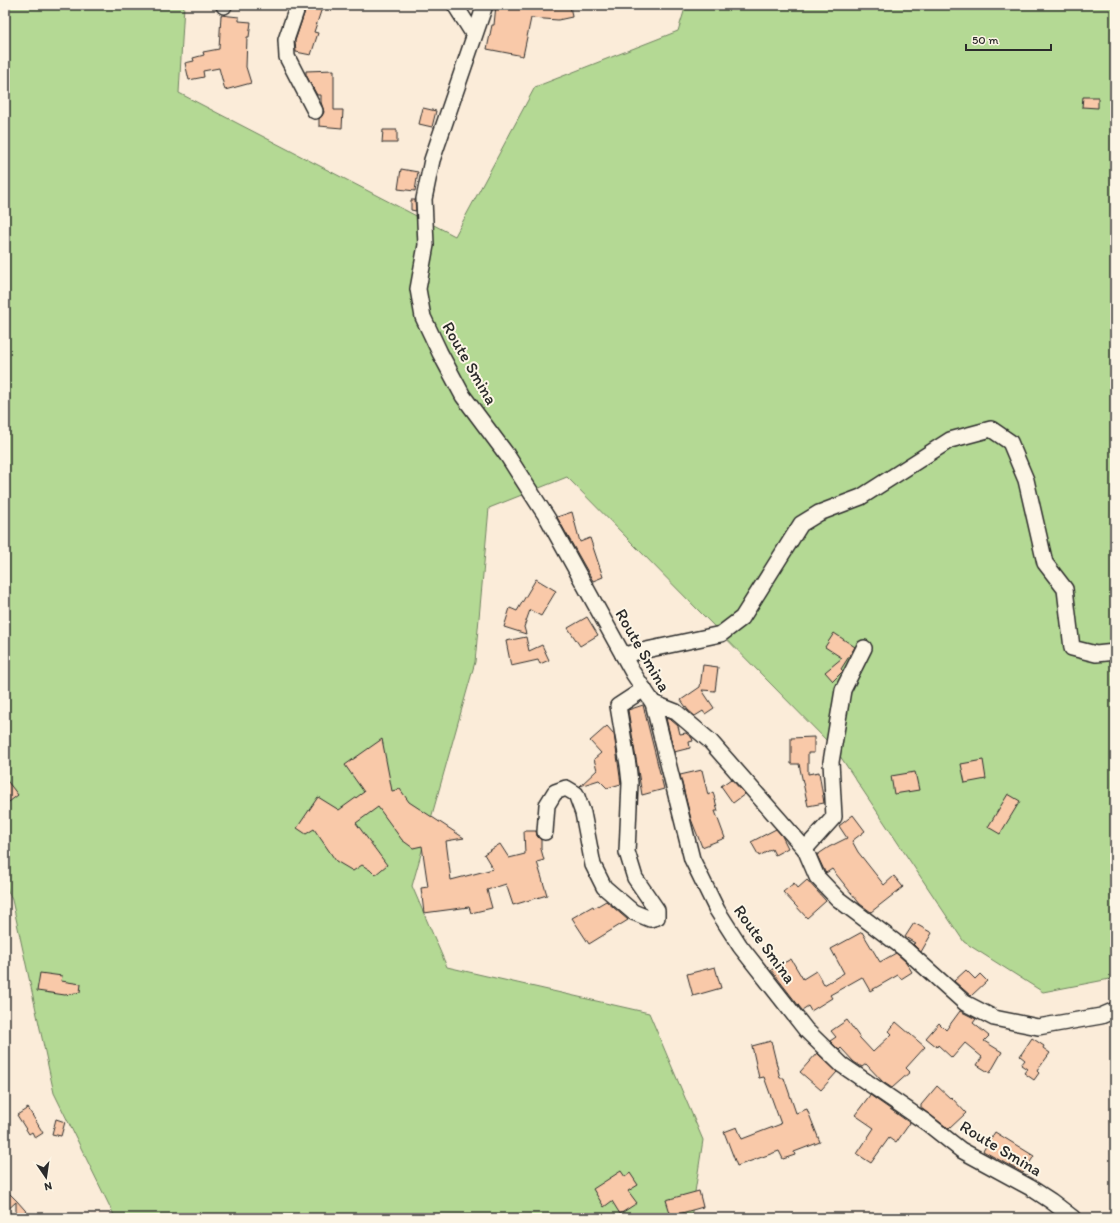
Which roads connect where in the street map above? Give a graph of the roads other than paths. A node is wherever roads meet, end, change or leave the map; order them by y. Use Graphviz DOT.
graph roads {
  1 [pos="298,5"];
  2 [pos="455,5"];
  3 [pos="485,5"];
  4 [pos="474,35"];
  5 [pos="314,111"];
  6 [pos="864,648"];
  7 [pos="1115,652"];
  8 [pos="623,655"];
  9 [pos="644,689"];
  10 [pos="654,703"];
  11 [pos="544,832"];
  12 [pos="805,849"];
  13 [pos="1115,1010"];
  14 [pos="1073,1218"];
  1 -- 5 [label="street"];
  2 -- 4 [label="street"];
  3 -- 4 [label="street, Route Smina"];
  4 -- 8 [label="street, Route Smina"];
  6 -- 12 [label="street"];
  7 -- 8 [label="street"];
  8 -- 9 [label="street, Route Smina"];
  9 -- 10 [label="street, Route Smina"];
  9 -- 11 [label="street"];
  10 -- 12 [label="street"];
  10 -- 14 [label="street, Route Smina"];
  12 -- 13 [label="street"];
}
